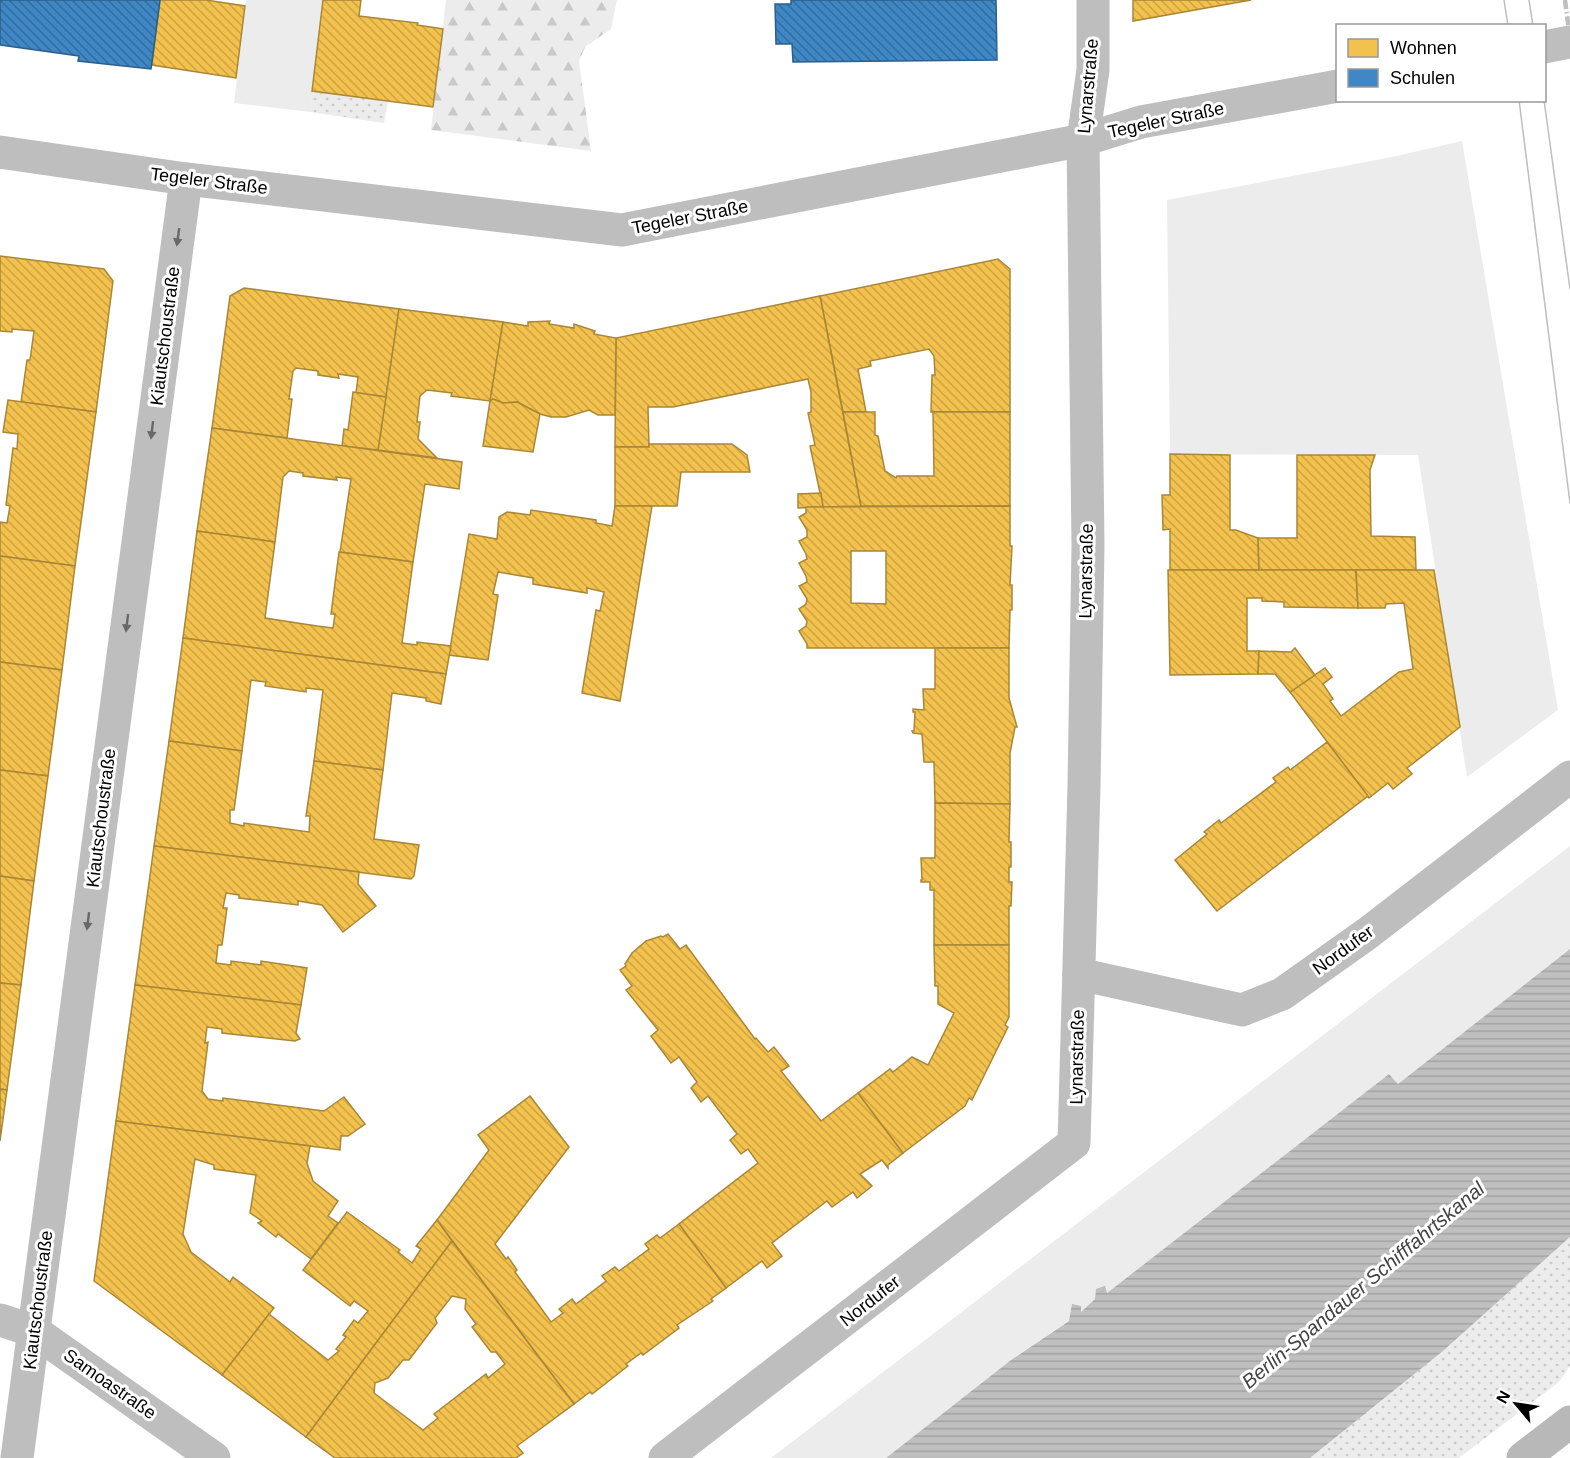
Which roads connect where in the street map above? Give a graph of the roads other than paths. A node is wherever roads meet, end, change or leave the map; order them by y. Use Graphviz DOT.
graph roads {
  1 [pos="1093,0"];
  2 [pos="1570,42"];
  3 [pos="1546,47"];
  4 [pos="1336,86"];
  5 [pos="1083,140"];
  6 [pos="0,152"];
  7 [pos="186,178"];
  8 [pos="1570,777"];
  9 [pos="1079,974"];
  10 [pos="1074,1143"];
  11 [pos="0,1320"];
  12 [pos="34,1331"];
  13 [pos="1570,1422"];
  14 [pos="17,1458"];
  15 [pos="214,1458"];
  16 [pos="665,1458"];
  17 [pos="1523,1458"];
  1 -- 5 [label="street, Lynarstraße"];
  2 -- 3 [label="street"];
  4 -- 5 [label="street, Tegeler Straße"];
  5 -- 7 [label="street, Tegeler Straße"];
  5 -- 9 [label="street, Lynarstraße"];
  6 -- 7 [label="street, Tegeler Straße"];
  7 -- 12 [label="street, Kiautschoustraße, one-way"];
  8 -- 9 [label="street, Nordufer"];
  9 -- 10 [label="street, Lynarstraße"];
  10 -- 16 [label="street, Nordufer"];
  11 -- 12 [label="street, Samoastraße"];
  12 -- 14 [label="street, Kiautschoustraße"];
  12 -- 15 [label="street, Samoastraße"];
  13 -- 17 [label="street"];
}
